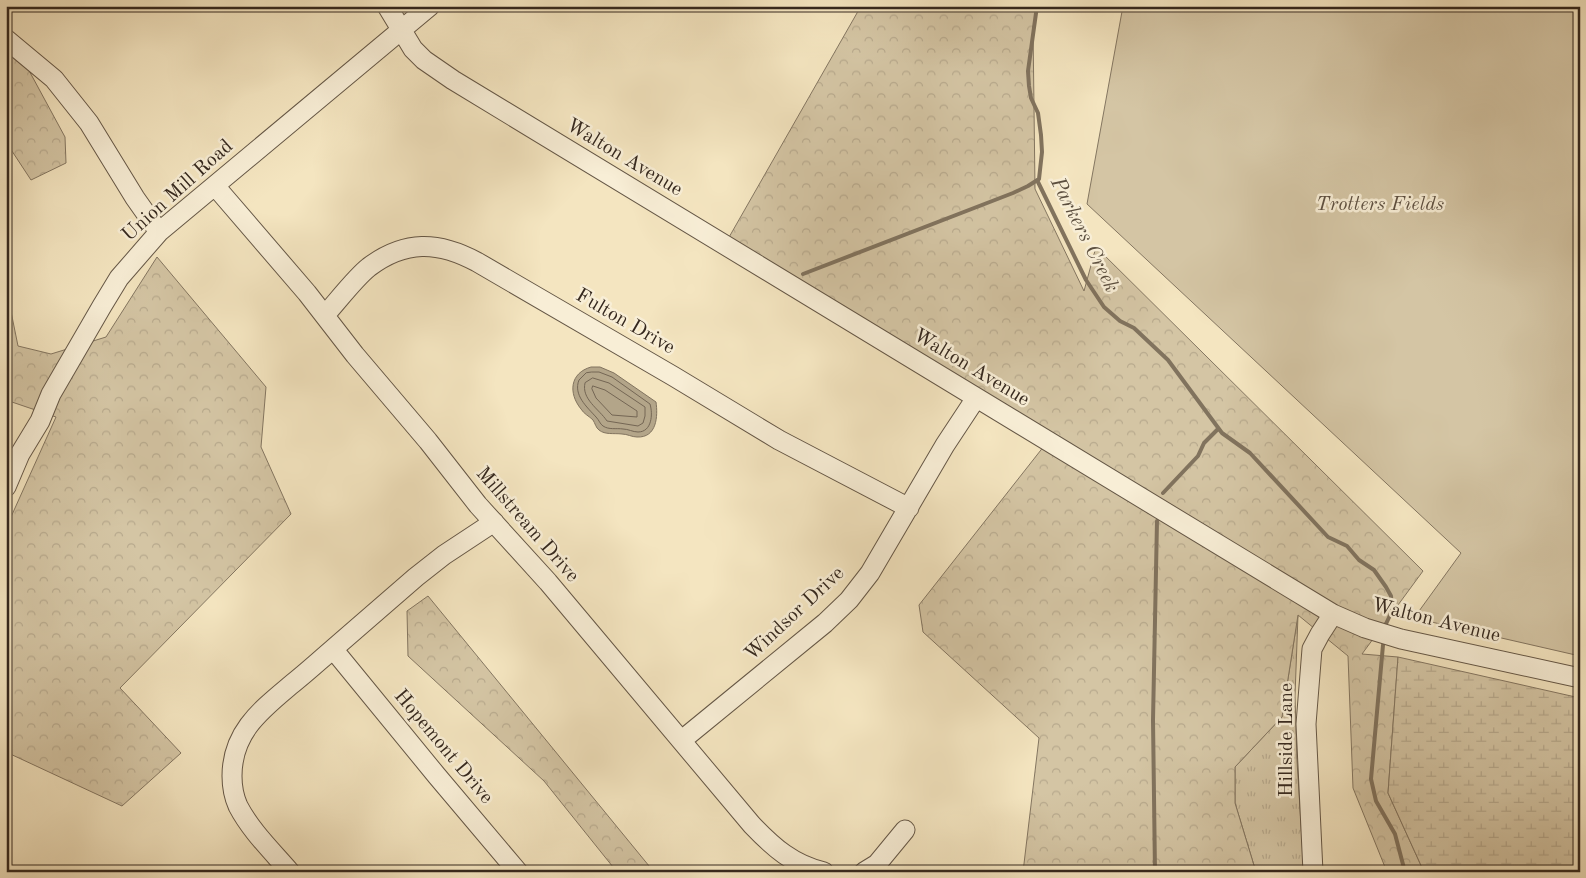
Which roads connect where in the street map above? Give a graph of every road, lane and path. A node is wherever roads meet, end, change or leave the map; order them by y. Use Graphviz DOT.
graph roads {
  1 [pos="386,6"];
  2 [pos="430,6"];
  3 [pos="402,30"];
  4 [pos="6,39"];
  5 [pos="215,186"];
  6 [pos="159,232"];
  7 [pos="324,315"];
  8 [pos="976,398"];
  9 [pos="6,487"];
  10 [pos="909,508"];
  11 [pos="494,522"];
  12 [pos="1333,614"];
  13 [pos="333,649"];
  14 [pos="1580,678"];
  15 [pos="682,740"];
  16 [pos="905,830"];
  17 [pos="290,872"];
  18 [pos="518,872"];
  19 [pos="824,872"];
  20 [pos="864,872"];
  21 [pos="1314,872"];
  1 -- 3 [label="street, Walton Avenue"];
  2 -- 3 [label="street, Union Mill Road"];
  3 -- 5 [label="street, Union Mill Road"];
  3 -- 8 [label="street, Walton Avenue"];
  4 -- 6 [label="street"];
  5 -- 6 [label="street, Union Mill Road"];
  5 -- 7 [label="street, Millstream Drive"];
  6 -- 9 [label="street, Union Mill Road"];
  7 -- 10 [label="street, Fulton Drive"];
  7 -- 11 [label="street, Millstream Drive"];
  8 -- 10 [label="street, Windsor Drive"];
  8 -- 12 [label="street, Walton Avenue"];
  10 -- 15 [label="street, Windsor Drive"];
  11 -- 13 [label="street"];
  11 -- 15 [label="street, Millstream Drive"];
  12 -- 14 [label="street, Walton Avenue"];
  12 -- 21 [label="street, Hillside Lane"];
  13 -- 17 [label="street"];
  13 -- 18 [label="street, Hopemont Drive"];
  15 -- 19 [label="street, Millstream Drive"];
  16 -- 20 [label="street"];
}
